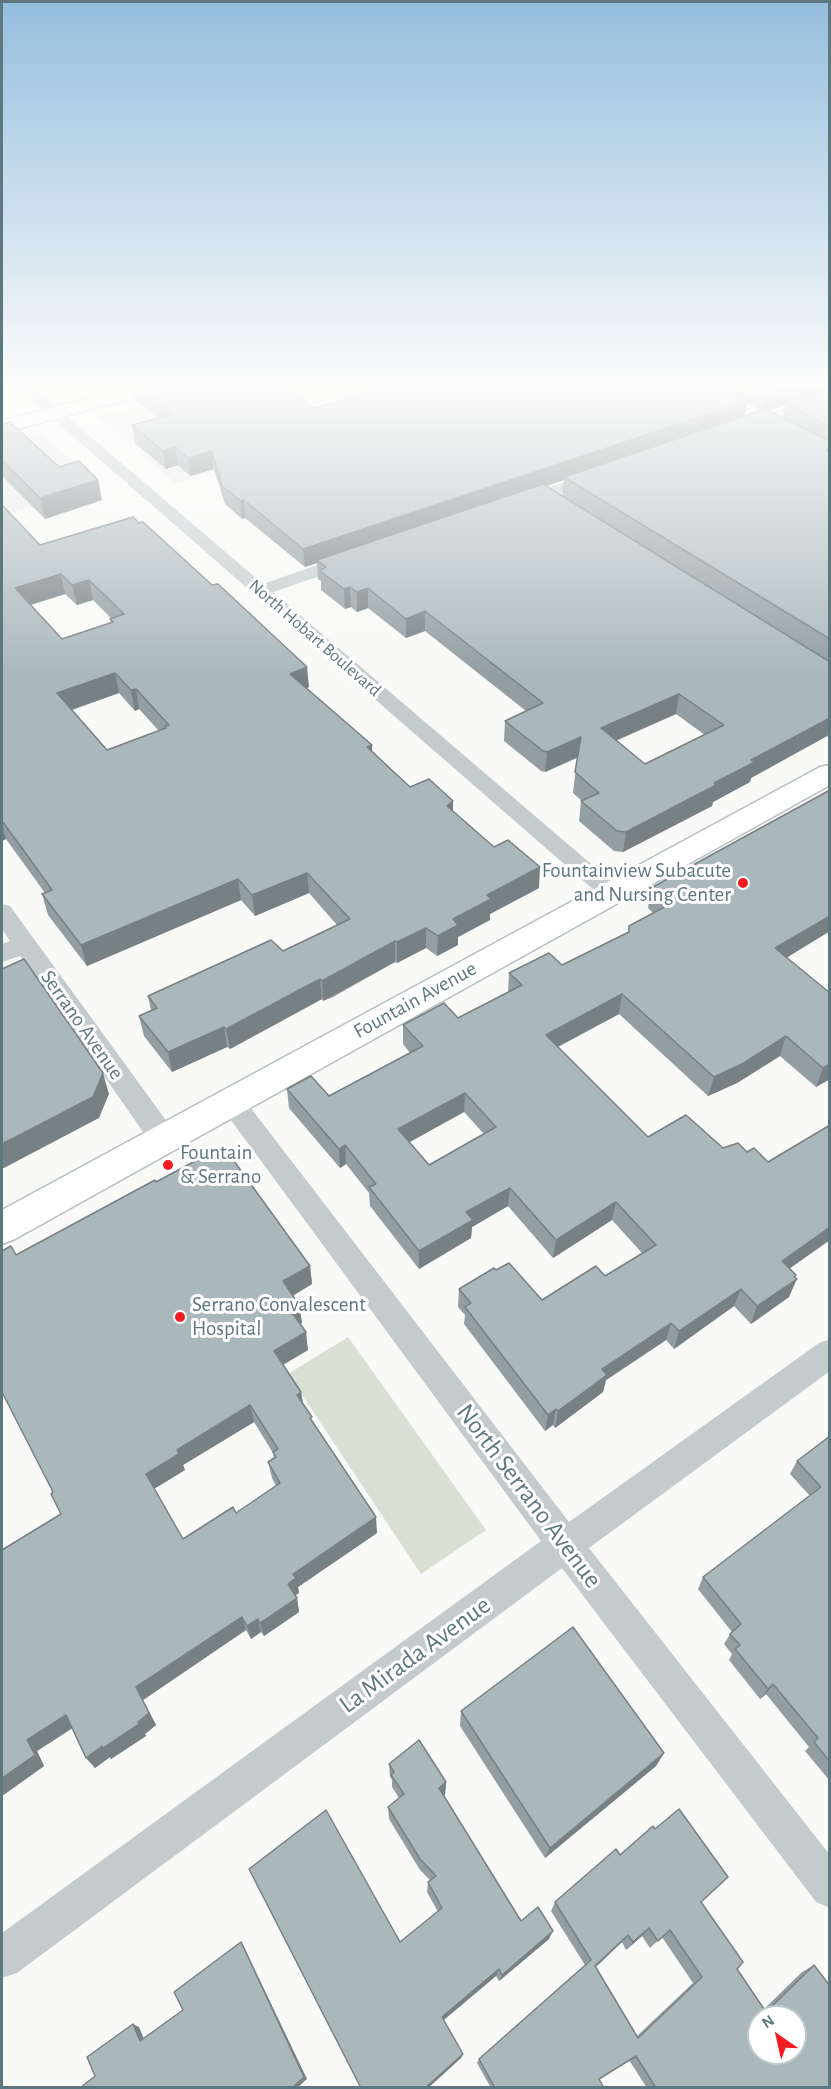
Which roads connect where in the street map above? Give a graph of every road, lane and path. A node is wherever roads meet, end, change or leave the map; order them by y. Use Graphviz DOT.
graph roads {
  1 [pos="132,481"];
  2 [pos="580,481"];
  3 [pos="544,494"];
  4 [pos="562,505"];
  5 [pos="502,508"];
  6 [pos="363,555"];
  7 [pos="259,591"];
  8 [pos="830,773"];
  9 [pos="610,892"];
  10 [pos="2,912"];
  11 [pos="24,944"];
  12 [pos="2,954"];
  13 [pos="231,1101"];
  14 [pos="163,1138"];
  15 [pos="2,1228"];
  16 [pos="830,1353"];
  17 [pos="565,1545"];
  18 [pos="830,1888"];
  19 [pos="2,1958"];
  1 -- 7 [label="street, North Hobart Boulevard"];
  2 -- 3 [label="street"];
  3 -- 4 [label="street"];
  3 -- 5 [label="street"];
  6 -- 7 [label="street"];
  7 -- 9 [label="street, North Hobart Boulevard"];
  8 -- 9 [label="street, Fountain Avenue"];
  9 -- 13 [label="street, Fountain Avenue"];
  10 -- 11 [label="street, Serrano Avenue"];
  11 -- 12 [label="street"];
  11 -- 14 [label="street, Serrano Avenue"];
  13 -- 14 [label="street, Fountain Avenue"];
  13 -- 17 [label="street, North Serrano Avenue"];
  14 -- 15 [label="street, Fountain Avenue"];
  16 -- 17 [label="street, La Mirada Avenue"];
  17 -- 18 [label="street, North Serrano Avenue"];
  17 -- 19 [label="street, La Mirada Avenue"];
}
